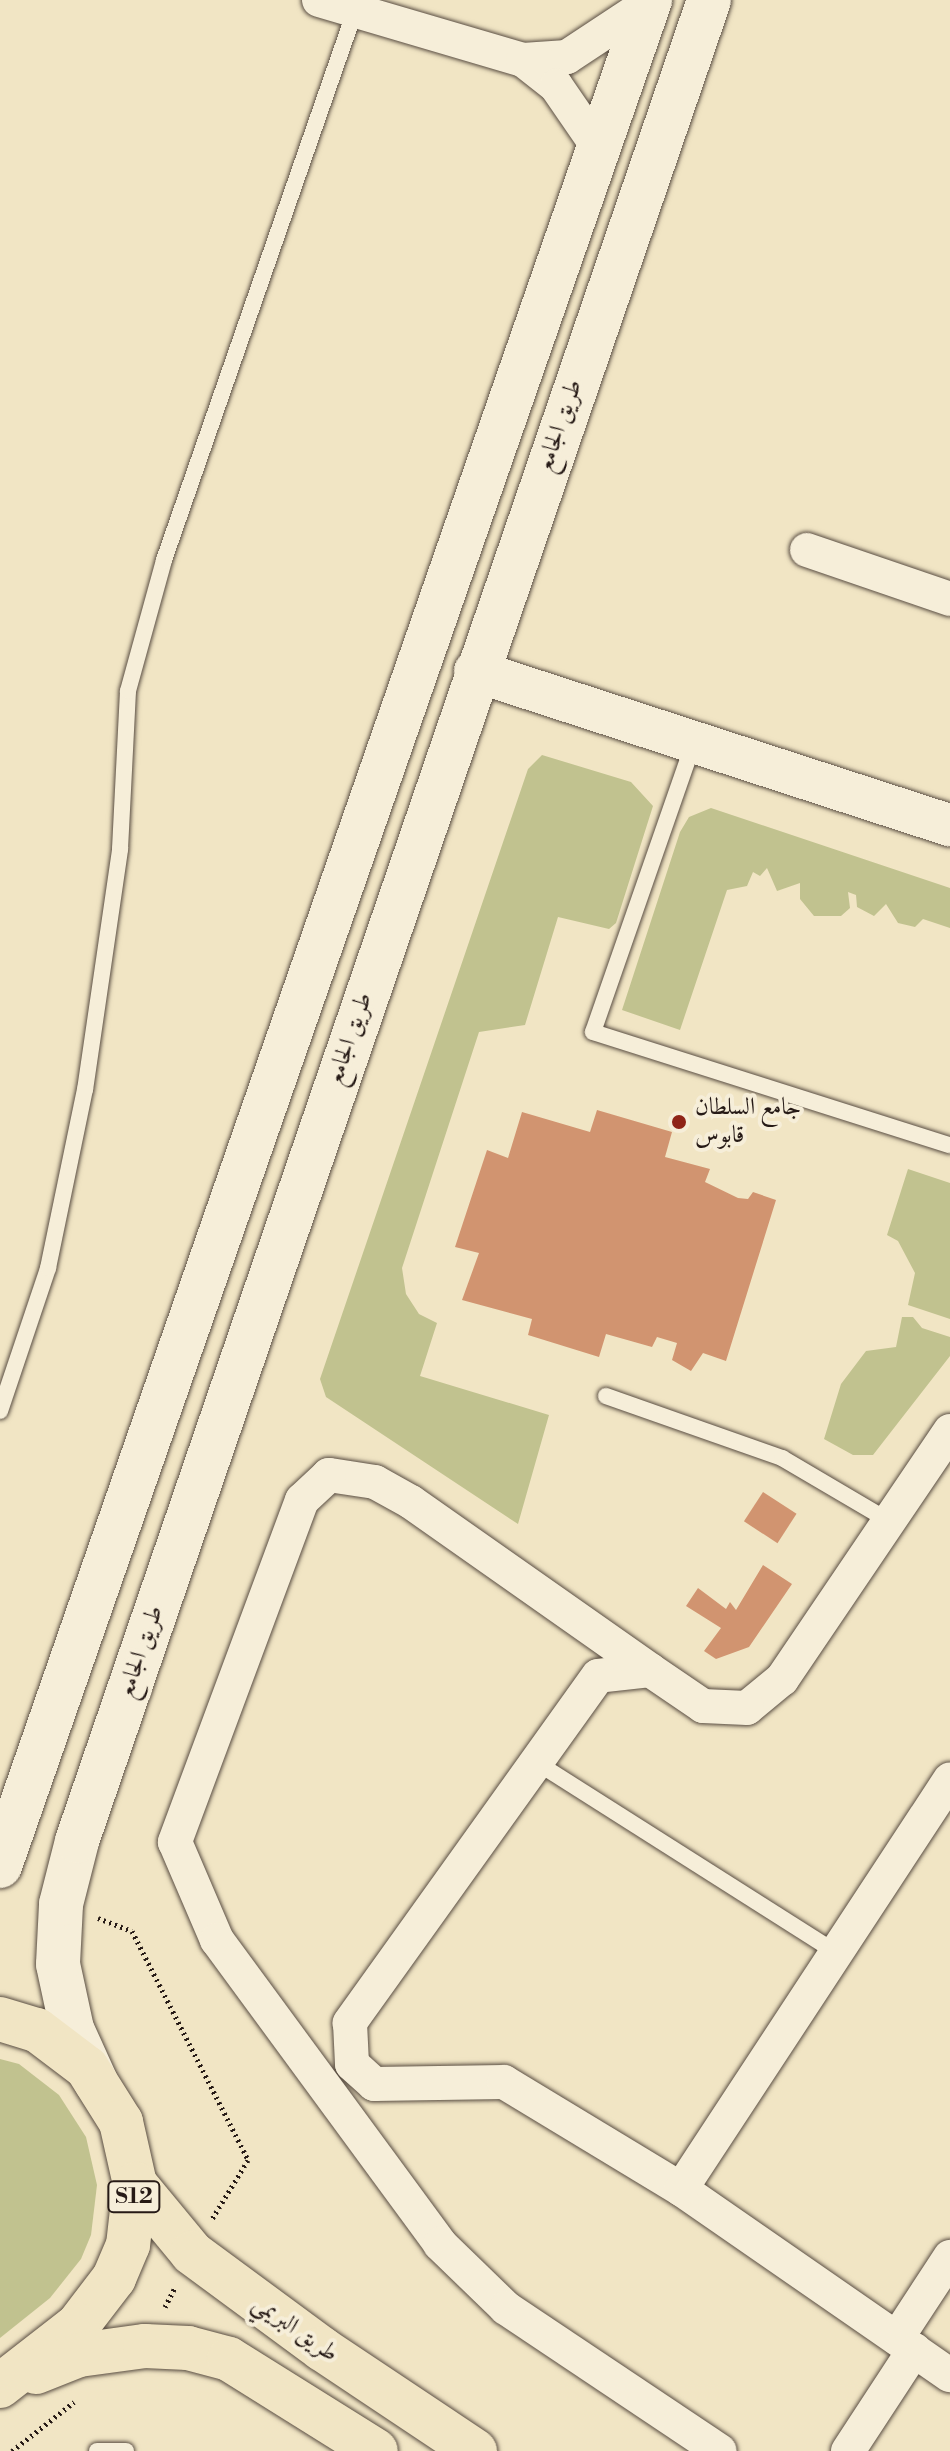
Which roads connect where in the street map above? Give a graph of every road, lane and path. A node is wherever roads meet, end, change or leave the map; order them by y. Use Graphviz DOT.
graph roads {
  1 [pos="319,0"];
  2 [pos="709,0"];
  3 [pos="650,1"];
  4 [pos="357,6"];
  5 [pos="523,60"];
  6 [pos="598,147"];
  7 [pos="807,550"];
  8 [pos="950,599"];
  9 [pos="475,671"];
  10 [pos="694,742"];
  11 [pos="950,825"];
  12 [pos="950,1145"];
  13 [pos="606,1396"];
  14 [pos="0,1411"];
  15 [pos="950,1431"];
  16 [pos="889,1521"];
  17 [pos="650,1670"];
  18 [pos="536,1762"];
  19 [pos="950,1780"];
  20 [pos="0,1866"];
  21 [pos="61,1904"];
  22 [pos="835,1952"];
  23 [pos="0,2019"];
  24 [pos="338,2074"];
  25 [pos="97,2084"];
  26 [pos="135,2184"];
  27 [pos="681,2189"];
  28 [pos="192,2253"];
  29 [pos="950,2257"];
  30 [pos="906,2344"];
  31 [pos="145,2346"];
  32 [pos="950,2375"];
  33 [pos="0,2386"];
  34 [pos="97,2451"];
  35 [pos="126,2451"];
  36 [pos="376,2451"];
  37 [pos="475,2451"];
  38 [pos="720,2451"];
  39 [pos="848,2451"];
  1 -- 4 [label="street"];
  2 -- 9 [label="main road, طريق الجامع"];
  3 -- 5 [label="street"];
  3 -- 6 [label="main road"];
  4 -- 5 [label="street"];
  4 -- 14 [label="lane"];
  5 -- 6 [label="street"];
  6 -- 20 [label="main road"];
  7 -- 8 [label="street"];
  9 -- 10 [label="street"];
  9 -- 21 [label="main road, طريق الجامع"];
  10 -- 11 [label="street"];
  10 -- 12 [label="lane"];
  13 -- 16 [label="lane"];
  15 -- 16 [label="street"];
  16 -- 17 [label="street"];
  17 -- 18 [label="street"];
  17 -- 24 [label="street"];
  18 -- 22 [label="lane"];
  18 -- 24 [label="street"];
  19 -- 22 [label="street"];
  21 -- 25 [label="main road, طريق الجامع"];
  21 -- 28 [label="path"];
  22 -- 27 [label="street"];
  23 -- 25 [label="main road, S12"];
  24 -- 27 [label="street"];
  24 -- 38 [label="street"];
  25 -- 26 [label="main road, S12"];
  26 -- 28 [label="main road, طريق البريمي / S12"];
  26 -- 33 [label="main road, S12"];
  27 -- 30 [label="street"];
  28 -- 31 [label="path"];
  28 -- 37 [label="main road, طريق البريمي / S12"];
  29 -- 30 [label="street"];
  30 -- 32 [label="street"];
  30 -- 39 [label="street"];
  31 -- 33 [label="main road, S12"];
  31 -- 36 [label="main road, S12"];
  34 -- 35 [label="lane"];
}
